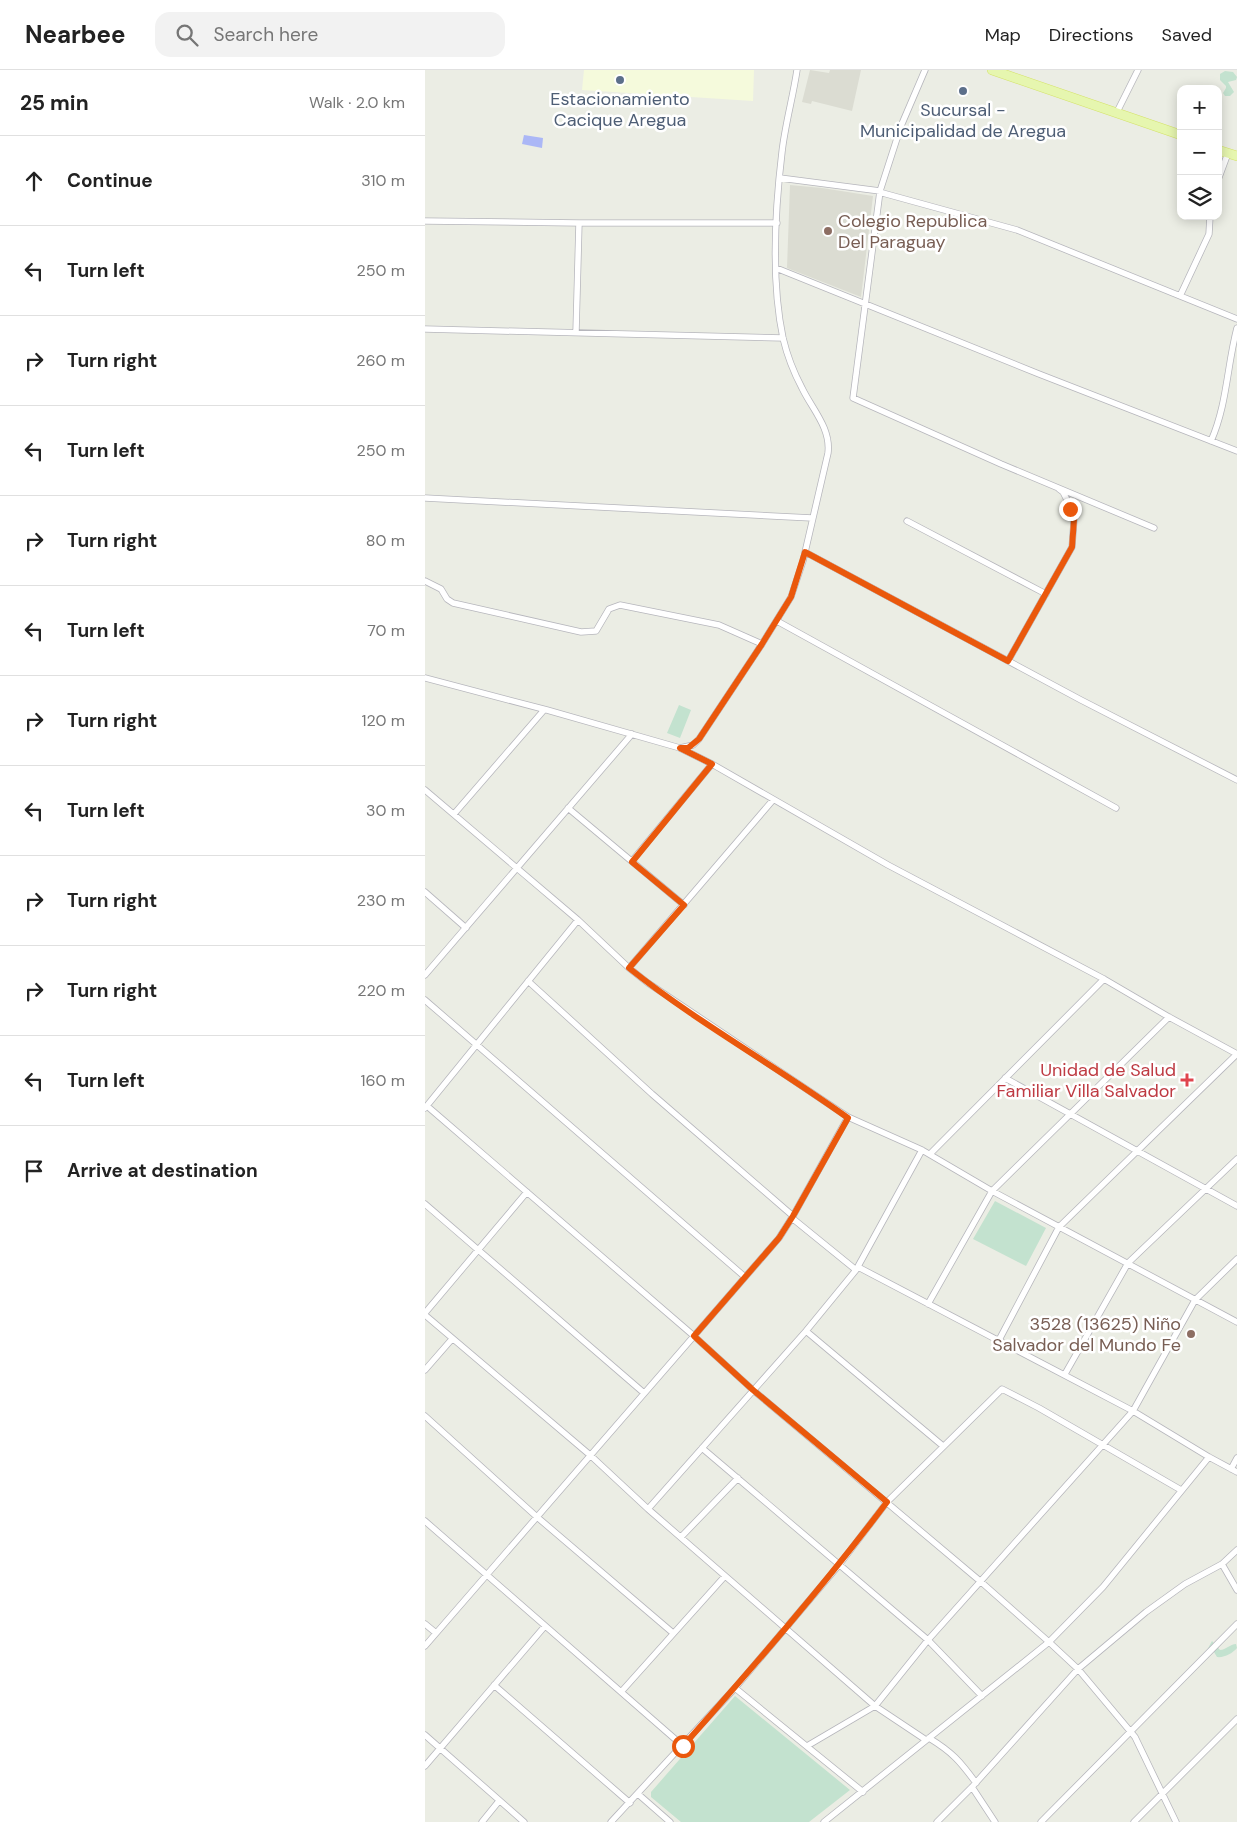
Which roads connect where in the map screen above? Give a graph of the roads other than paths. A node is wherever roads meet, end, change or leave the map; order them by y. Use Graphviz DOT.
graph roads {
  1 [pos="797,70"];
  2 [pos="925,70"];
  3 [pos="992,70"];
  4 [pos="1138,70"];
  5 [pos="1117,112"];
  6 [pos="1177,134"];
  7 [pos="1233,155"];
  8 [pos="1221,175"];
  9 [pos="779,178"];
  10 [pos="879,191"];
  11 [pos="1210,220"];
  12 [pos="425,221"];
  13 [pos="579,223"];
  14 [pos="777,223"];
  15 [pos="776,268"];
  16 [pos="1180,296"];
  17 [pos="864,304"];
  18 [pos="1237,319"];
  19 [pos="1237,328"];
  20 [pos="425,329"];
  21 [pos="576,332"];
  22 [pos="783,338"];
  23 [pos="1211,441"];
  24 [pos="1237,451"];
  25 [pos="1056,487"];
  26 [pos="425,498"];
  27 [pos="812,518"];
  28 [pos="907,521"];
  29 [pos="1155,528"];
  30 [pos="805,552"];
  31 [pos="425,581"];
  32 [pos="1046,594"];
  33 [pos="777,621"];
  34 [pos="762,644"];
  35 [pos="1008,661"];
  36 [pos="425,678"];
  37 [pos="544,710"];
  38 [pos="632,734"];
  39 [pos="680,748"];
  40 [pos="712,764"];
  41 [pos="1237,780"];
  42 [pos="425,790"];
  43 [pos="773,800"];
  44 [pos="568,808"];
  45 [pos="1116,808"];
  46 [pos="454,814"];
  47 [pos="632,862"];
  48 [pos="517,868"];
  49 [pos="425,892"];
  50 [pos="684,905"];
  51 [pos="577,920"];
  52 [pos="466,928"];
  53 [pos="629,968"];
  54 [pos="425,975"];
  55 [pos="1104,979"];
  56 [pos="528,981"];
  57 [pos="425,1000"];
  58 [pos="1169,1017"];
  59 [pos="476,1045"];
  60 [pos="1237,1054"];
  61 [pos="1005,1078"];
  62 [pos="426,1107"];
  63 [pos="1070,1114"];
  64 [pos="848,1118"];
  65 [pos="923,1150"];
  66 [pos="1138,1150"];
  67 [pos="929,1154"];
  68 [pos="1237,1158"];
  69 [pos="1205,1189"];
  70 [pos="991,1191"];
  71 [pos="527,1192"];
  72 [pos="425,1204"];
  73 [pos="1237,1206"];
  74 [pos="793,1217"];
  75 [pos="1059,1227"];
  76 [pos="478,1250"];
  77 [pos="1237,1259"];
  78 [pos="1128,1263"];
  79 [pos="857,1269"];
  80 [pos="745,1277"];
  81 [pos="1195,1300"];
  82 [pos="928,1304"];
  83 [pos="425,1314"];
  84 [pos="1237,1322"];
  85 [pos="806,1331"];
  86 [pos="694,1336"];
  87 [pos="452,1339"];
  88 [pos="999,1340"];
  89 [pos="425,1370"];
  90 [pos="1065,1374"];
  91 [pos="753,1390"];
  92 [pos="644,1393"];
  93 [pos="1133,1410"];
  94 [pos="425,1416"];
  95 [pos="1102,1444"];
  96 [pos="943,1446"];
  97 [pos="702,1448"];
  98 [pos="590,1455"];
  99 [pos="1209,1457"];
  100 [pos="1237,1458"];
  101 [pos="1234,1470"];
  102 [pos="738,1478"];
  103 [pos="1181,1490"];
  104 [pos="887,1502"];
  105 [pos="648,1509"];
  106 [pos="537,1517"];
  107 [pos="425,1521"];
  108 [pos="681,1537"];
  109 [pos="1237,1550"];
  110 [pos="1223,1564"];
  111 [pos="839,1565"];
  112 [pos="487,1575"];
  113 [pos="725,1576"];
  114 [pos="980,1580"];
  115 [pos="1237,1590"];
  116 [pos="425,1624"];
  117 [pos="1237,1624"];
  118 [pos="545,1626"];
  119 [pos="785,1628"];
  120 [pos="436,1633"];
  121 [pos="673,1634"];
  122 [pos="927,1640"];
  123 [pos="1049,1642"];
  124 [pos="425,1646"];
  125 [pos="1078,1669"];
  126 [pos="494,1686"];
  127 [pos="735,1688"];
  128 [pos="621,1692"];
  129 [pos="982,1696"];
  130 [pos="875,1706"];
  131 [pos="1237,1719"];
  132 [pos="1131,1732"];
  133 [pos="425,1735"];
  134 [pos="927,1739"];
  135 [pos="683,1746"];
  136 [pos="807,1746"];
  137 [pos="440,1748"];
  138 [pos="425,1766"];
  139 [pos="974,1785"];
  140 [pos="863,1792"];
  141 [pos="638,1794"];
  142 [pos="1162,1794"];
  143 [pos="499,1801"];
  144 [pos="630,1803"];
  145 [pos="482,1822"];
  146 [pos="524,1822"];
  147 [pos="611,1822"];
  148 [pos="670,1822"];
  149 [pos="824,1822"];
  150 [pos="937,1822"];
  151 [pos="995,1822"];
  152 [pos="1041,1822"];
  153 [pos="1134,1822"];
  154 [pos="1176,1822"];
  1 -- 9 [label="street"];
  2 -- 10 [label="street"];
  3 -- 5 [label="main road"];
  4 -- 5 [label="street"];
  5 -- 6 [label="main road"];
  7 -- 8 [label="street"];
  9 -- 10 [label="street"];
  9 -- 14 [label="street"];
  10 -- 16 [label="street"];
  10 -- 17 [label="street"];
  11 -- 16 [label="street"];
  12 -- 13 [label="street"];
  13 -- 14 [label="street"];
  13 -- 21 [label="street"];
  14 -- 15 [label="street"];
  15 -- 17 [label="street"];
  15 -- 22 [label="street"];
  16 -- 18 [label="street"];
  17 -- 23 [label="street"];
  17 -- 25 [label="street"];
  19 -- 23 [label="street"];
  20 -- 21 [label="street"];
  21 -- 22 [label="street"];
  22 -- 27 [label="street"];
  23 -- 24 [label="street"];
  25 -- 29 [label="street"];
  25 -- 32 [label="street"];
  26 -- 27 [label="street"];
  27 -- 30 [label="street"];
  28 -- 32 [label="street"];
  30 -- 33 [label="street"];
  30 -- 35 [label="street"];
  31 -- 34 [label="street"];
  32 -- 35 [label="street"];
  33 -- 34 [label="street"];
  33 -- 45 [label="street"];
  34 -- 39 [label="street"];
  35 -- 41 [label="street"];
  36 -- 37 [label="street"];
  37 -- 38 [label="street"];
  37 -- 46 [label="street"];
  38 -- 39 [label="street"];
  38 -- 44 [label="street"];
  39 -- 40 [label="street"];
  40 -- 43 [label="street"];
  40 -- 47 [label="street"];
  42 -- 46 [label="street"];
  43 -- 50 [label="street"];
  43 -- 55 [label="street"];
  44 -- 47 [label="street"];
  44 -- 48 [label="street"];
  46 -- 48 [label="street"];
  47 -- 50 [label="street"];
  48 -- 51 [label="street"];
  48 -- 52 [label="street"];
  49 -- 52 [label="street"];
  50 -- 53 [label="street"];
  51 -- 53 [label="street"];
  51 -- 56 [label="street"];
  52 -- 54 [label="street"];
  53 -- 64 [label="street"];
  55 -- 58 [label="street"];
  55 -- 61 [label="street"];
  56 -- 59 [label="street"];
  56 -- 74 [label="street"];
  57 -- 59 [label="street"];
  58 -- 60 [label="street"];
  58 -- 63 [label="street"];
  59 -- 62 [label="street"];
  59 -- 80 [label="street"];
  60 -- 66 [label="street"];
  61 -- 63 [label="street"];
  61 -- 67 [label="street"];
  62 -- 71 [label="street"];
  63 -- 66 [label="street"];
  63 -- 70 [label="street"];
  64 -- 65 [label="street"];
  64 -- 74 [label="street"];
  65 -- 67 [label="street"];
  65 -- 79 [label="street"];
  66 -- 69 [label="street"];
  66 -- 75 [label="street"];
  67 -- 70 [label="street"];
  68 -- 69 [label="street"];
  69 -- 73 [label="street"];
  69 -- 78 [label="street"];
  70 -- 75 [label="street"];
  70 -- 82 [label="street"];
  71 -- 76 [label="street"];
  71 -- 86 [label="street"];
  72 -- 76 [label="street"];
  74 -- 79 [label="street"];
  74 -- 80 [label="street"];
  75 -- 78 [label="street"];
  75 -- 88 [label="street"];
  76 -- 83 [label="street"];
  76 -- 92 [label="street"];
  77 -- 81 [label="street"];
  78 -- 81 [label="street"];
  78 -- 90 [label="street"];
  79 -- 82 [label="street"];
  79 -- 85 [label="street"];
  80 -- 86 [label="street"];
  81 -- 84 [label="street"];
  81 -- 93 [label="street"];
  82 -- 88 [label="street"];
  83 -- 87 [label="street"];
  85 -- 91 [label="street"];
  85 -- 96 [label="street"];
  86 -- 91 [label="street"];
  86 -- 92 [label="street"];
  87 -- 89 [label="street"];
  87 -- 98 [label="street"];
  88 -- 90 [label="street"];
  90 -- 93 [label="street"];
  91 -- 97 [label="street"];
  91 -- 104 [label="street"];
  92 -- 98 [label="street"];
  93 -- 95 [label="street"];
  93 -- 99 [label="street"];
  94 -- 106 [label="street"];
  95 -- 96 [label="street"];
  95 -- 103 [label="street"];
  95 -- 114 [label="street"];
  96 -- 104 [label="street"];
  97 -- 102 [label="street"];
  97 -- 105 [label="street"];
  98 -- 105 [label="street"];
  98 -- 106 [label="street"];
  99 -- 101 [label="street"];
  99 -- 103 [label="street"];
  100 -- 101 [label="street"];
  102 -- 108 [label="street"];
  102 -- 111 [label="street"];
  103 -- 123 [label="street"];
  104 -- 111 [label="street"];
  104 -- 114 [label="street"];
  105 -- 108 [label="street"];
  106 -- 112 [label="street"];
  106 -- 121 [label="street"];
  107 -- 112 [label="street"];
  108 -- 113 [label="street"];
  109 -- 110 [label="street"];
  110 -- 115 [label="street"];
  110 -- 125 [label="street"];
  111 -- 119 [label="street"];
  111 -- 122 [label="street"];
  112 -- 118 [label="street"];
  112 -- 120 [label="street"];
  113 -- 119 [label="street"];
  113 -- 121 [label="street"];
  114 -- 122 [label="street"];
  114 -- 123 [label="street"];
  116 -- 120 [label="street"];
  117 -- 132 [label="street"];
  118 -- 126 [label="street"];
  118 -- 128 [label="street"];
  119 -- 127 [label="street"];
  119 -- 130 [label="street"];
  120 -- 124 [label="street"];
  121 -- 128 [label="street"];
  122 -- 129 [label="street"];
  122 -- 130 [label="street"];
  123 -- 125 [label="street"];
  123 -- 129 [label="street"];
  125 -- 132 [label="street"];
  125 -- 139 [label="street"];
  126 -- 137 [label="street"];
  126 -- 144 [label="street"];
  127 -- 135 [label="street"];
  127 -- 136 [label="street"];
  128 -- 135 [label="street"];
  129 -- 134 [label="street"];
  130 -- 134 [label="street"];
  130 -- 136 [label="street"];
  131 -- 142 [label="street"];
  132 -- 142 [label="street"];
  132 -- 152 [label="street"];
  133 -- 137 [label="street"];
  134 -- 139 [label="street"];
  134 -- 140 [label="street"];
  135 -- 141 [label="street"];
  136 -- 140 [label="street"];
  137 -- 138 [label="street"];
  137 -- 143 [label="street"];
  139 -- 150 [label="street"];
  139 -- 151 [label="street"];
  140 -- 149 [label="street"];
  141 -- 144 [label="street"];
  141 -- 148 [label="street"];
  142 -- 153 [label="street"];
  142 -- 154 [label="street"];
  143 -- 145 [label="street"];
  143 -- 146 [label="street"];
  144 -- 147 [label="street"];
}
